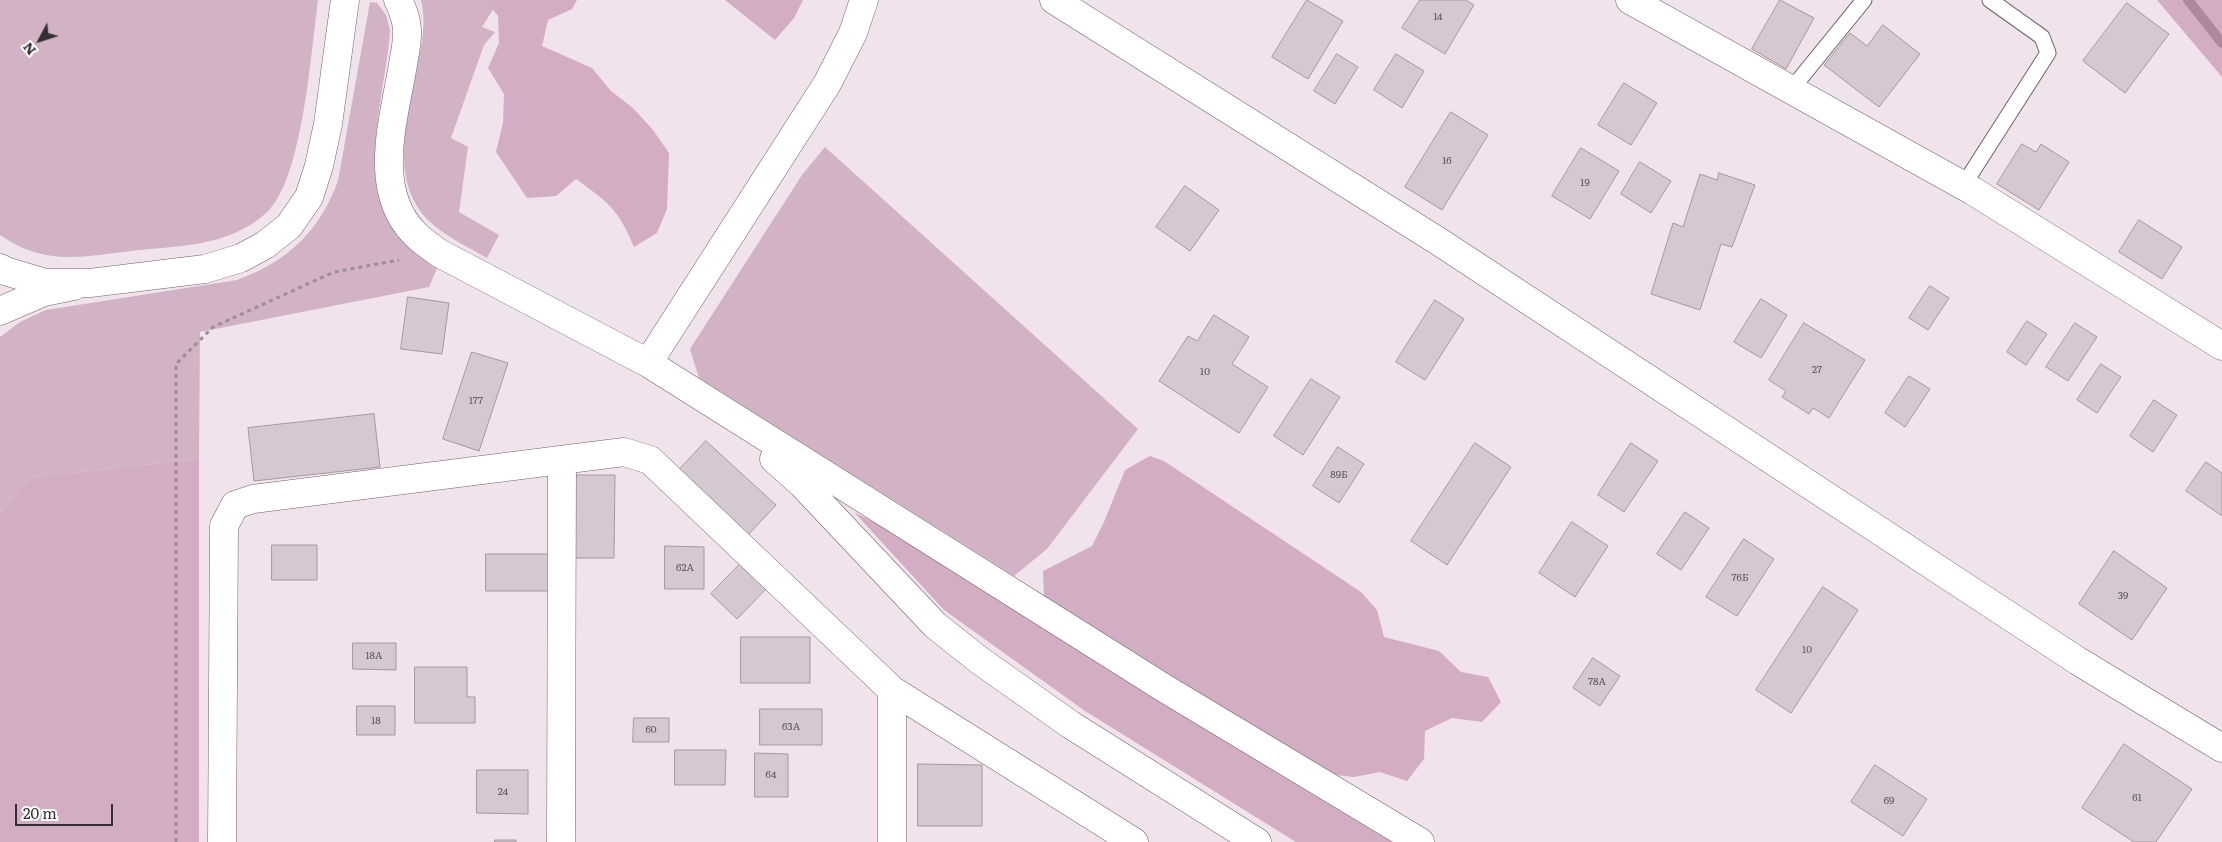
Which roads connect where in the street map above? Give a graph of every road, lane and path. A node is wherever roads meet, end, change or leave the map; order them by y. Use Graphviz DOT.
graph roads {
  1 [pos="345,0"];
  2 [pos="398,0"];
  3 [pos="864,0"];
  4 [pos="1054,0"];
  5 [pos="1630,0"];
  6 [pos="1864,0"];
  7 [pos="1990,0"];
  8 [pos="1790,91"];
  9 [pos="1963,186"];
  10 [pos="0,268"];
  11 [pos="90,283"];
  12 [pos="0,311"];
  13 [pos="2222,346"];
  14 [pos="648,363"];
  15 [pos="708,402"];
  16 [pos="562,460"];
  17 [pos="892,690"];
  18 [pos="2222,748"];
  19 [pos="222,842"];
  20 [pos="561,842"];
  21 [pos="892,842"];
  22 [pos="1134,842"];
  23 [pos="1257,842"];
  24 [pos="1420,842"];
  1 -- 11 [label="street"];
  2 -- 14 [label="street"];
  3 -- 14 [label="street"];
  4 -- 18 [label="street"];
  5 -- 8 [label="street"];
  6 -- 8 [label="lane"];
  7 -- 9 [label="lane"];
  8 -- 9 [label="street"];
  9 -- 13 [label="street"];
  10 -- 11 [label="street"];
  11 -- 12 [label="street"];
  14 -- 15 [label="street"];
  15 -- 23 [label="street"];
  15 -- 24 [label="street"];
  16 -- 17 [label="street"];
  16 -- 19 [label="street"];
  16 -- 20 [label="street"];
  17 -- 21 [label="street"];
  17 -- 22 [label="street"];
}
